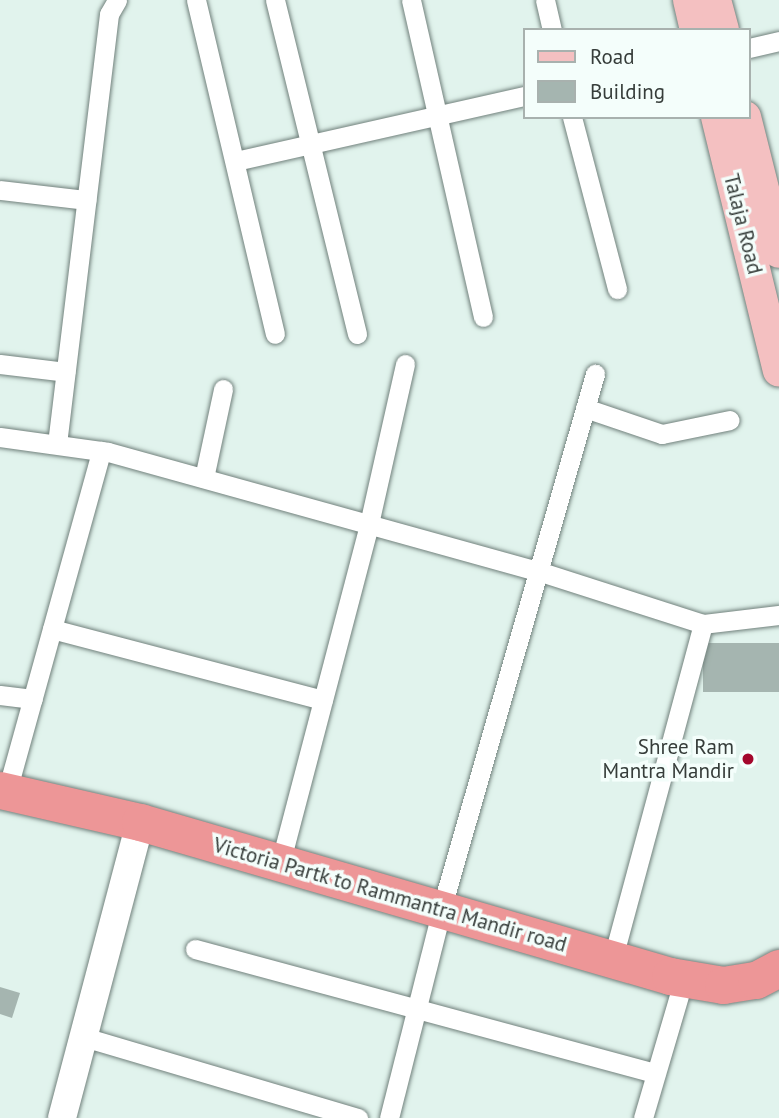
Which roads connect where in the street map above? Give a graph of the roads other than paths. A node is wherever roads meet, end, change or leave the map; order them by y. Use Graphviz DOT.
graph roads {
  1 [pos="117,0"];
  2 [pos="195,0"];
  3 [pos="275,0"];
  4 [pos="411,0"];
  5 [pos="545,0"];
  6 [pos="689,0"];
  7 [pos="715,0"];
  8 [pos="552,28"];
  9 [pos="696,28"];
  10 [pos="722,28"];
  11 [pos="779,41"];
  12 [pos="751,48"];
  13 [pos="524,96"];
  14 [pos="438,116"];
  15 [pos="573,119"];
  16 [pos="717,119"];
  17 [pos="746,119"];
  18 [pos="308,145"];
  19 [pos="236,161"];
  20 [pos="0,190"];
  21 [pos="86,200"];
  22 [pos="779,252"];
  23 [pos="617,289"];
  24 [pos="483,317"];
  25 [pos="275,334"];
  26 [pos="357,334"];
  27 [pos="0,364"];
  28 [pos="405,364"];
  29 [pos="779,371"];
  30 [pos="65,372"];
  31 [pos="595,374"];
  32 [pos="223,389"];
  33 [pos="585,408"];
  34 [pos="730,420"];
  35 [pos="0,437"];
  36 [pos="57,444"];
  37 [pos="101,451"];
  38 [pos="204,478"];
  39 [pos="369,524"];
  40 [pos="538,571"];
  41 [pos="779,615"];
  42 [pos="703,624"];
  43 [pos="52,629"];
  44 [pos="0,695"];
  45 [pos="33,699"];
  46 [pos="323,700"];
  47 [pos="3,797"];
  48 [pos="137,832"];
  49 [pos="280,864"];
  50 [pos="439,919"];
  51 [pos="195,949"];
  52 [pos="613,958"];
  53 [pos="779,968"];
  54 [pos="779,988"];
  55 [pos="679,996"];
  56 [pos="416,1008"];
  57 [pos="83,1037"];
  58 [pos="656,1073"];
  59 [pos="62,1118"];
  60 [pos="359,1118"];
  61 [pos="389,1118"];
  62 [pos="643,1118"];
  1 -- 21 [label="street"];
  2 -- 19 [label="street"];
  3 -- 18 [label="street"];
  4 -- 14 [label="street"];
  5 -- 8 [label="street"];
  6 -- 9 [label="main road"];
  7 -- 10 [label="main road"];
  11 -- 12 [label="street"];
  13 -- 14 [label="street"];
  14 -- 18 [label="street"];
  14 -- 24 [label="street"];
  15 -- 23 [label="street"];
  16 -- 29 [label="main road, Talaja Road"];
  17 -- 22 [label="main road, Talaja Road"];
  18 -- 19 [label="street"];
  18 -- 26 [label="street"];
  19 -- 25 [label="street"];
  20 -- 21 [label="street"];
  21 -- 30 [label="street"];
  27 -- 30 [label="street"];
  28 -- 39 [label="street"];
  30 -- 36 [label="street"];
  31 -- 33 [label="street"];
  32 -- 38 [label="street"];
  33 -- 34 [label="street"];
  33 -- 40 [label="street"];
  35 -- 36 [label="street"];
  36 -- 37 [label="street"];
  37 -- 38 [label="street"];
  37 -- 43 [label="street"];
  38 -- 39 [label="street"];
  39 -- 40 [label="street"];
  39 -- 46 [label="street"];
  40 -- 42 [label="street"];
  40 -- 50 [label="street"];
  41 -- 42 [label="street"];
  42 -- 52 [label="street"];
  43 -- 45 [label="street"];
  43 -- 46 [label="street"];
  44 -- 45 [label="street"];
  45 -- 47 [label="street"];
  46 -- 49 [label="street"];
  47 -- 48 [label="highway, Victoria Partk to Rammantra Mandir road"];
  48 -- 49 [label="highway, Victoria Partk to Rammantra Mandir road"];
  48 -- 50 [label="highway, Victoria Partk to Rammantra Mandir road"];
  48 -- 57 [label="street"];
  49 -- 50 [label="highway, Victoria Partk to Rammantra Mandir road"];
  50 -- 52 [label="highway, Victoria Partk to Rammantra Mandir road"];
  50 -- 55 [label="highway, Victoria Partk to Rammantra Mandir road"];
  50 -- 56 [label="street"];
  51 -- 56 [label="street"];
  52 -- 53 [label="highway, Victoria Partk to Rammantra Mandir road"];
  54 -- 55 [label="highway, Victoria Partk to Rammantra Mandir road"];
  55 -- 58 [label="street"];
  56 -- 58 [label="street"];
  56 -- 61 [label="street"];
  57 -- 59 [label="street"];
  57 -- 60 [label="street"];
  58 -- 62 [label="street"];
}
